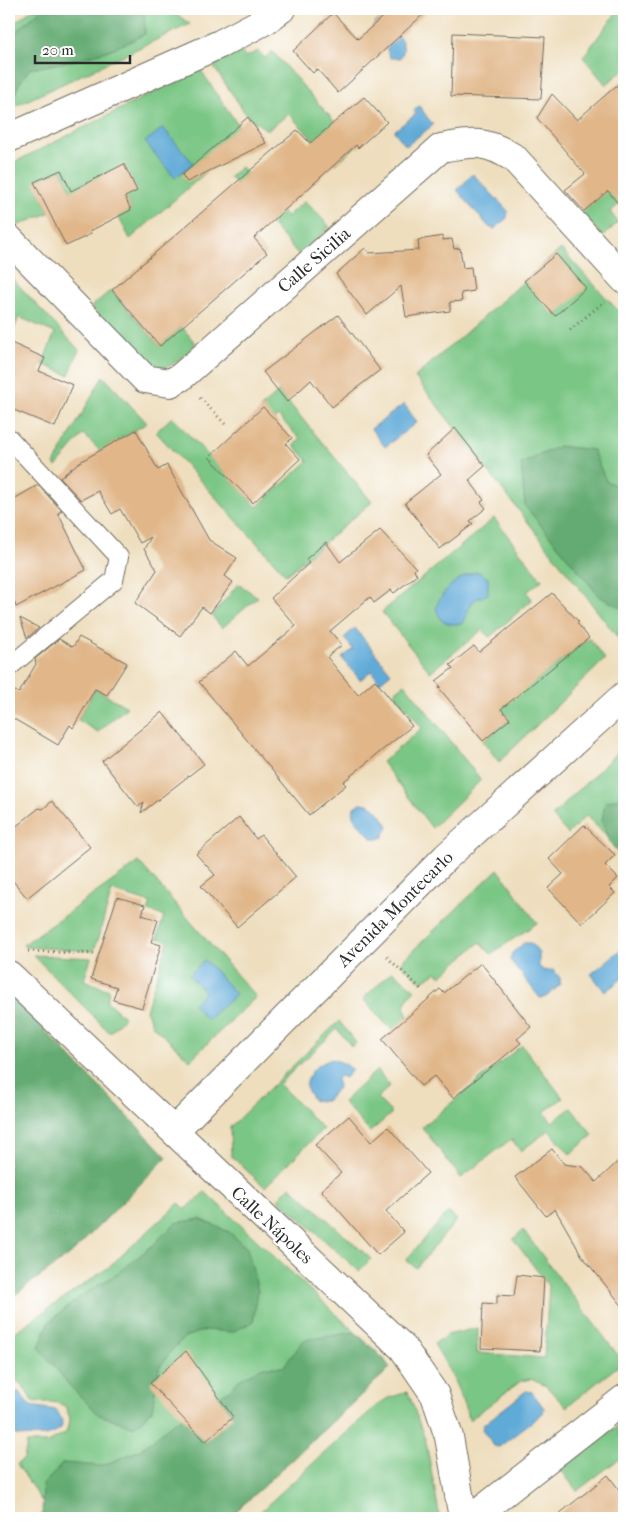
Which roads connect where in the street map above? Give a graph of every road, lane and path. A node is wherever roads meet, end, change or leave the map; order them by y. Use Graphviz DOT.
graph roads {
  1 [pos="281,9"];
  2 [pos="9,138"];
  3 [pos="9,239"];
  4 [pos="616,289"];
  5 [pos="570,330"];
  6 [pos="181,377"];
  7 [pos="227,426"];
  8 [pos="9,438"];
  9 [pos="9,667"];
  10 [pos="624,696"];
  11 [pos="367,938"];
  12 [pos="98,954"];
  13 [pos="16,966"];
  14 [pos="423,990"];
  15 [pos="174,1131"];
  16 [pos="624,1399"];
  17 [pos="463,1518"];
  18 [pos="472,1518"];
  1 -- 2 [label="street"];
  3 -- 6 [label="street"];
  4 -- 5 [label="path"];
  4 -- 6 [label="street, Calle Sicilia"];
  6 -- 7 [label="path"];
  8 -- 9 [label="lane"];
  10 -- 11 [label="street, Avenida Montecarlo"];
  11 -- 14 [label="path"];
  11 -- 15 [label="street, Avenida Montecarlo"];
  12 -- 13 [label="path"];
  13 -- 15 [label="street, Calle Nápoles"];
  15 -- 17 [label="street, Calle Nápoles"];
  16 -- 18 [label="street"];
}
